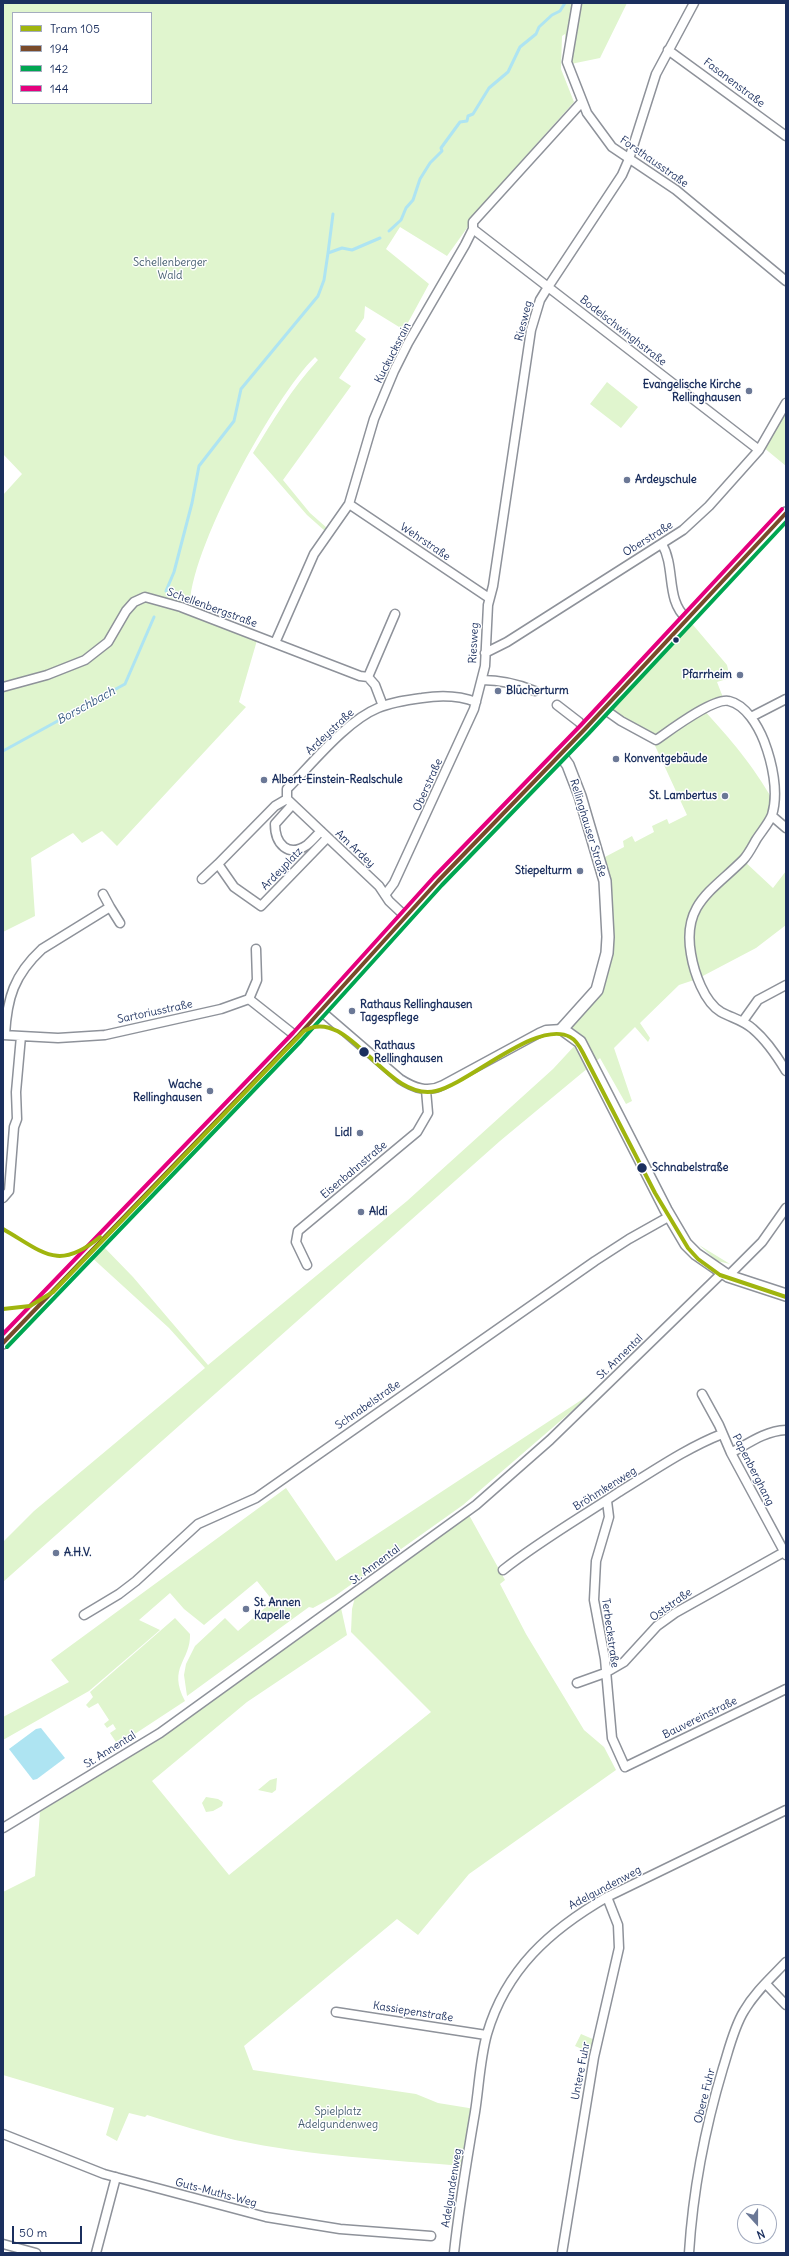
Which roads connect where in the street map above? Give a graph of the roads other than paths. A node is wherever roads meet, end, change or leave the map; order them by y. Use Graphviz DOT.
graph roads {
  1 [pos="577,3"];
  2 [pos="694,3"];
  3 [pos="668,50"];
  4 [pos="581,103"];
  5 [pos="786,136"];
  6 [pos="629,159"];
  7 [pos="473,229"];
  8 [pos="786,281"];
  9 [pos="548,287"];
  10 [pos="786,403"];
  11 [pos="759,450"];
  12 [pos="349,504"];
  13 [pos="786,513"];
  14 [pos="662,544"];
  15 [pos="489,598"];
  16 [pos="395,614"];
  17 [pos="687,619"];
  18 [pos="274,643"];
  19 [pos="485,653"];
  20 [pos="368,677"];
  21 [pos="482,680"];
  22 [pos="3,687"];
  23 [pos="535,691"];
  24 [pos="786,699"];
  25 [pos="476,702"];
  26 [pos="557,705"];
  27 [pos="383,706"];
  28 [pos="604,709"];
  29 [pos="751,717"];
  30 [pos="585,729"];
  31 [pos="560,754"];
  32 [pos="290,802"];
  33 [pos="772,816"];
  34 [pos="786,828"];
  35 [pos="321,831"];
  36 [pos="327,838"];
  37 [pos="218,864"];
  38 [pos="202,879"];
  39 [pos="103,894"];
  40 [pos="385,895"];
  41 [pos="110,907"];
  42 [pos="406,917"];
  43 [pos="120,923"];
  44 [pos="256,949"];
  45 [pos="786,985"];
  46 [pos="249,999"];
  47 [pos="321,1011"];
  48 [pos="743,1021"];
  49 [pos="562,1029"];
  50 [pos="4,1035"];
  51 [pos="21,1036"];
  52 [pos="297,1037"];
  53 [pos="786,1071"];
  54 [pos="426,1090"];
  55 [pos="3,1198"];
  56 [pos="786,1208"];
  57 [pos="670,1216"];
  58 [pos="307,1265"];
  59 [pos="725,1275"];
  60 [pos="786,1295"];
  61 [pos="3,1343"];
  62 [pos="702,1394"];
  63 [pos="786,1430"];
  64 [pos="722,1434"];
  65 [pos="731,1453"];
  66 [pos="607,1501"];
  67 [pos="785,1554"];
  68 [pos="503,1570"];
  69 [pos="84,1616"];
  70 [pos="605,1673"];
  71 [pos="577,1683"];
  72 [pos="786,1689"];
  73 [pos="625,1767"];
  74 [pos="786,1810"];
  75 [pos="3,1828"];
  76 [pos="607,1897"];
  77 [pos="786,1962"];
  78 [pos="766,1984"];
  79 [pos="786,2005"];
  80 [pos="336,2012"];
  81 [pos="486,2035"];
  82 [pos="3,2134"];
  83 [pos="116,2177"];
  84 [pos="431,2236"];
  85 [pos="3,2244"];
  86 [pos="36,2253"];
  87 [pos="96,2253"];
  88 [pos="454,2253"];
  89 [pos="562,2253"];
  90 [pos="689,2253"];
  1 -- 4 [label="street, Forsthausstraße"];
  2 -- 3 [label="street, Riesweg"];
  3 -- 5 [label="street, Fasanenstraße"];
  3 -- 6 [label="street, Riesweg"];
  4 -- 6 [label="street, Forsthausstraße"];
  4 -- 7 [label="street, Kuckucksrain"];
  6 -- 8 [label="street, Forsthausstraße"];
  6 -- 9 [label="street, Riesweg"];
  7 -- 9 [label="street, Bodelschwinghstraße"];
  7 -- 12 [label="street, Kuckucksrain"];
  9 -- 11 [label="street, Bodelschwinghstraße"];
  9 -- 15 [label="street, Riesweg"];
  10 -- 11 [label="street, Oberstraße"];
  11 -- 14 [label="street, Oberstraße"];
  12 -- 15 [label="street, Wehrstraße"];
  12 -- 18 [label="street, Kuckucksrain"];
  13 -- 17 [label="main road"];
  14 -- 17 [label="street"];
  14 -- 19 [label="street, Oberstraße"];
  15 -- 19 [label="street, Riesweg"];
  16 -- 20 [label="street"];
  17 -- 28 [label="main road"];
  18 -- 20 [label="street, Schellenbergstraße"];
  18 -- 22 [label="street, Schellenbergstraße"];
  19 -- 21 [label="street, Riesweg"];
  20 -- 27 [label="street"];
  21 -- 23 [label="street"];
  21 -- 25 [label="street, Oberstraße"];
  24 -- 29 [label="street"];
  25 -- 27 [label="street, Ardeystraße"];
  25 -- 40 [label="street, Oberstraße"];
  26 -- 30 [label="street"];
  27 -- 32 [label="street, Ardeystraße"];
  28 -- 29 [label="street"];
  28 -- 30 [label="main road"];
  29 -- 33 [label="street"];
  30 -- 31 [label="main road"];
  31 -- 42 [label="main road"];
  31 -- 49 [label="main road, Rellinghauser Straße"];
  32 -- 35 [label="street, Am Ardey"];
  32 -- 35 [label="street, Ardeyplatz"];
  32 -- 37 [label="street"];
  33 -- 34 [label="street"];
  33 -- 48 [label="street"];
  35 -- 36 [label="street, Am Ardey"];
  36 -- 37 [label="street, Ardeyplatz"];
  36 -- 40 [label="street, Am Ardey"];
  37 -- 38 [label="street"];
  39 -- 41 [label="street"];
  40 -- 42 [label="street, Am Ardey"];
  41 -- 43 [label="street"];
  41 -- 50 [label="street"];
  42 -- 47 [label="main road"];
  44 -- 46 [label="street"];
  45 -- 48 [label="street"];
  46 -- 51 [label="street, Sartoriusstraße"];
  46 -- 52 [label="street"];
  47 -- 52 [label="main road"];
  47 -- 54 [label="street"];
  48 -- 53 [label="street"];
  49 -- 54 [label="street"];
  49 -- 57 [label="main road"];
  50 -- 51 [label="street, Sartoriusstraße"];
  51 -- 55 [label="street"];
  52 -- 61 [label="main road"];
  54 -- 58 [label="street, Eisenbahnstraße"];
  56 -- 59 [label="street, St. Annental"];
  57 -- 59 [label="main road"];
  57 -- 69 [label="street, Schnabelstraße"];
  59 -- 60 [label="main road"];
  59 -- 75 [label="street, St. Annental"];
  62 -- 64 [label="street, Papenberghang"];
  63 -- 65 [label="street"];
  64 -- 65 [label="street, Papenberghang"];
  64 -- 66 [label="street, Bröhmkenweg"];
  65 -- 67 [label="street, Papenberghang"];
  66 -- 68 [label="street, Bröhmkenweg"];
  66 -- 70 [label="street, Terbeckstraße"];
  67 -- 70 [label="street, Oststraße"];
  70 -- 71 [label="street, Oststraße"];
  70 -- 73 [label="street, Terbeckstraße"];
  72 -- 73 [label="street, Bauvereinstraße"];
  74 -- 76 [label="street, Adelgundenweg"];
  76 -- 81 [label="street, Adelgundenweg"];
  76 -- 89 [label="street, Untere Fuhr"];
  77 -- 78 [label="street, Obere Fuhr"];
  78 -- 79 [label="street"];
  78 -- 90 [label="street, Obere Fuhr"];
  80 -- 81 [label="street, Kassiepenstraße"];
  81 -- 88 [label="street, Adelgundenweg"];
  82 -- 83 [label="street, Guts-Muths-Weg"];
  83 -- 84 [label="street, Guts-Muths-Weg"];
  83 -- 87 [label="street"];
  85 -- 86 [label="street"];
}
